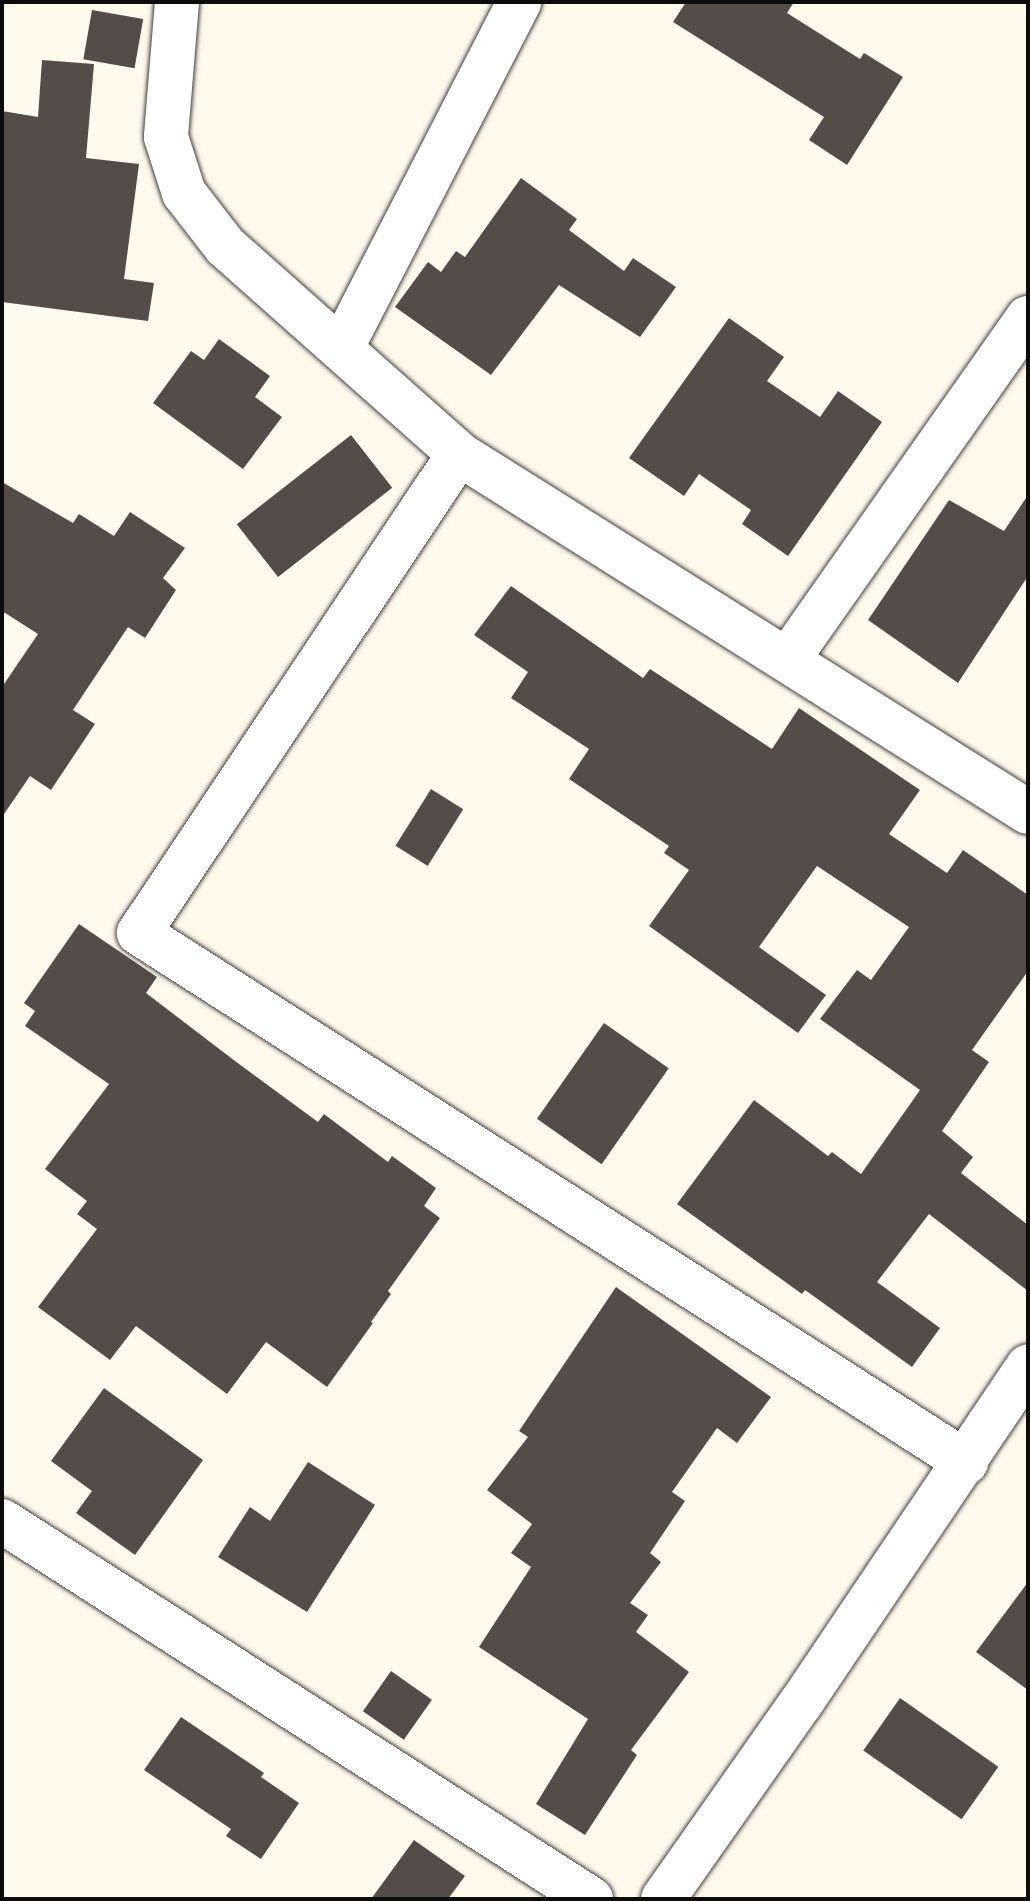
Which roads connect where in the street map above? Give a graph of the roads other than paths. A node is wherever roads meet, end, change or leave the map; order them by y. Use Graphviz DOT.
graph roads {
  1 [pos="177,2"];
  2 [pos="519,2"];
  3 [pos="1028,318"];
  4 [pos="342,347"];
  5 [pos="459,454"];
  6 [pos="788,659"];
  7 [pos="1028,812"];
  8 [pos="1028,1366"];
  9 [pos="966,1462"];
  10 [pos="2,1521"];
  11 [pos="591,1899"];
  12 [pos="663,1899"];
  1 -- 4 [label="street"];
  2 -- 4 [label="street"];
  3 -- 6 [label="street"];
  4 -- 5 [label="street"];
  5 -- 6 [label="street"];
  5 -- 9 [label="street"];
  6 -- 7 [label="street"];
  8 -- 9 [label="street"];
  9 -- 12 [label="street"];
  10 -- 11 [label="street"];
}
